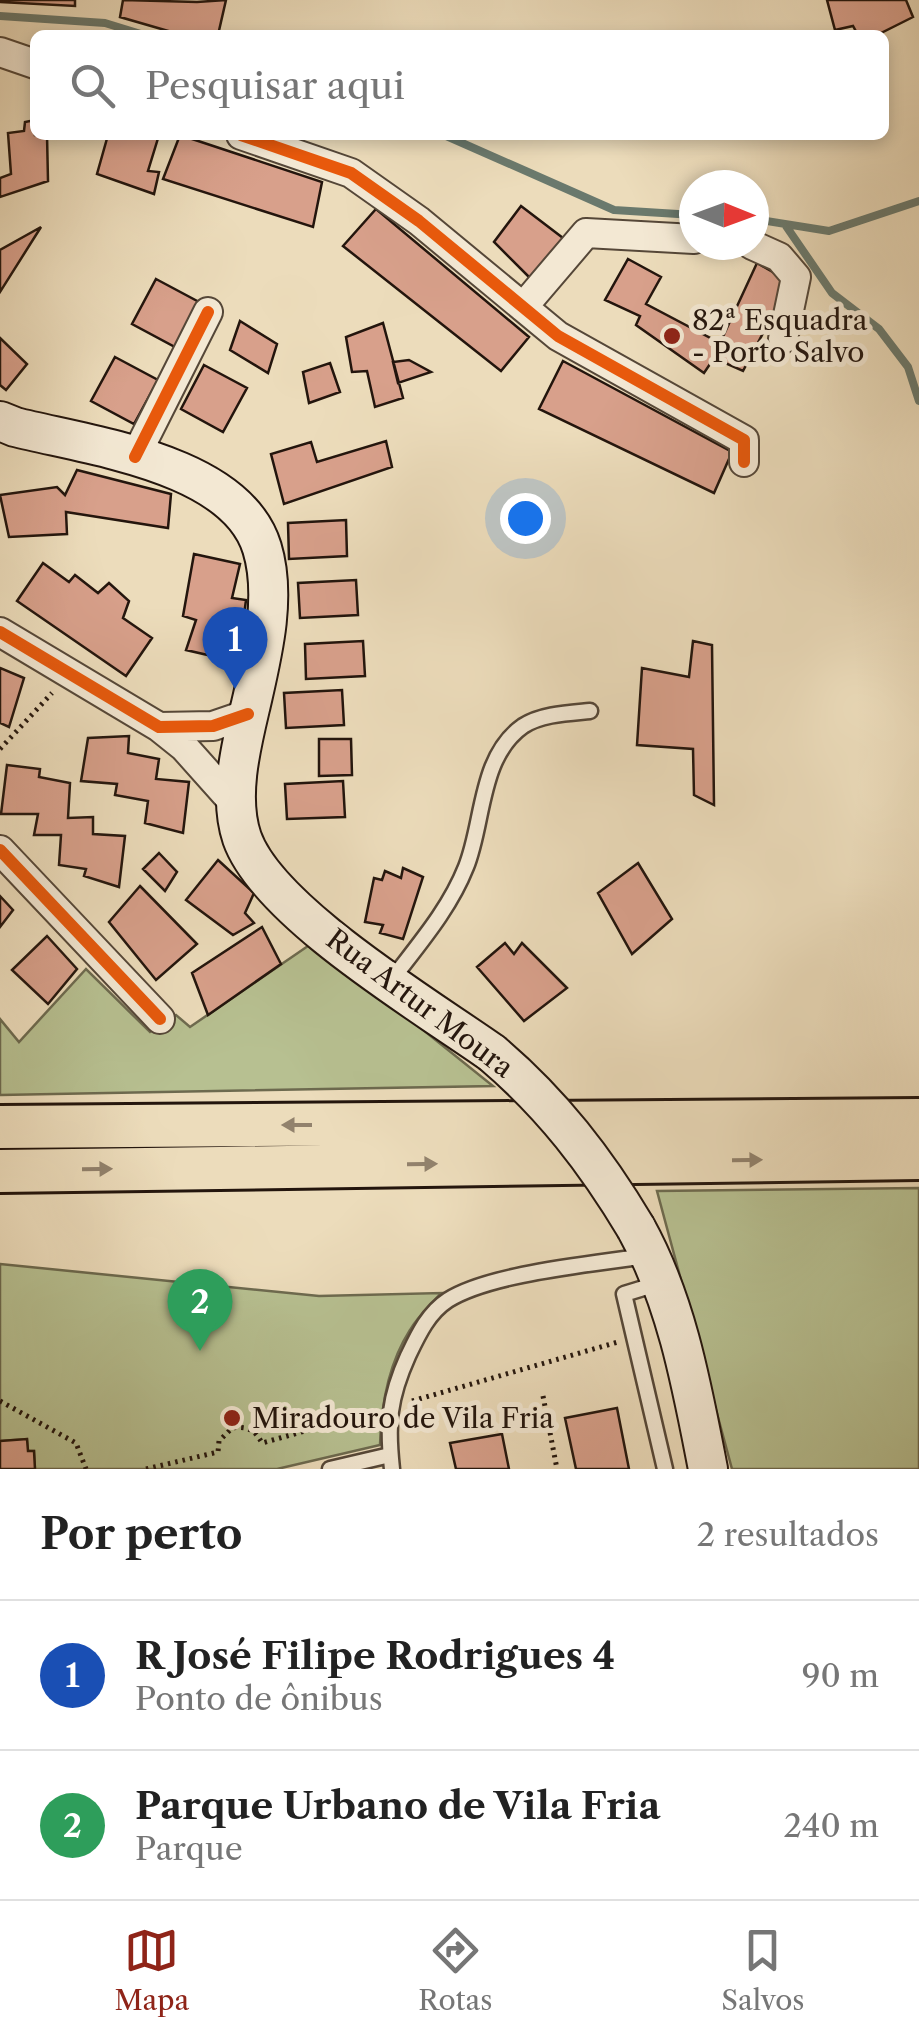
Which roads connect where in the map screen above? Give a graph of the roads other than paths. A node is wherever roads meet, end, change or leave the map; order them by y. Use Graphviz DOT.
graph roads {
  1 [pos="0,52"];
  2 [pos="30,62"];
  3 [pos="255,140"];
  4 [pos="679,238"];
  5 [pos="769,253"];
  6 [pos="522,307"];
  7 [pos="208,312"];
  8 [pos="783,338"];
  9 [pos="0,421"];
  10 [pos="135,458"];
  11 [pos="744,462"];
  12 [pos="0,632"];
  13 [pos="590,711"];
  14 [pos="248,714"];
  15 [pos="159,727"];
  16 [pos="234,803"];
  17 [pos="0,850"];
  18 [pos="389,982"];
  19 [pos="160,1019"];
  20 [pos="919,1120"];
  21 [pos="0,1126"];
  22 [pos="919,1158"];
  23 [pos="0,1171"];
  24 [pos="650,1255"];
  25 [pos="391,1462"];
  26 [pos="330,1469"];
  27 [pos="665,1469"];
  28 [pos="708,1469"];
  1 -- 2 [label="street"];
  3 -- 6 [label="street"];
  4 -- 6 [label="street"];
  5 -- 8 [label="street"];
  6 -- 11 [label="street"];
  7 -- 10 [label="street"];
  9 -- 10 [label="main road"];
  10 -- 14 [label="main road"];
  12 -- 15 [label="street, Rua Artur Moura"];
  13 -- 18 [label="lane"];
  14 -- 15 [label="street"];
  14 -- 16 [label="main road"];
  15 -- 16 [label="street, Rua Artur Moura"];
  16 -- 18 [label="main road, Rua Artur Moura"];
  17 -- 19 [label="street"];
  18 -- 24 [label="main road, Rua Artur Moura, bridge"];
  20 -- 21 [label="main road, one-way"];
  23 -- 22 [label="main road, one-way"];
  24 -- 25 [label="lane"];
  24 -- 27 [label="lane"];
  24 -- 28 [label="main road, Rua Artur Moura"];
  25 -- 26 [label="lane"];
}
